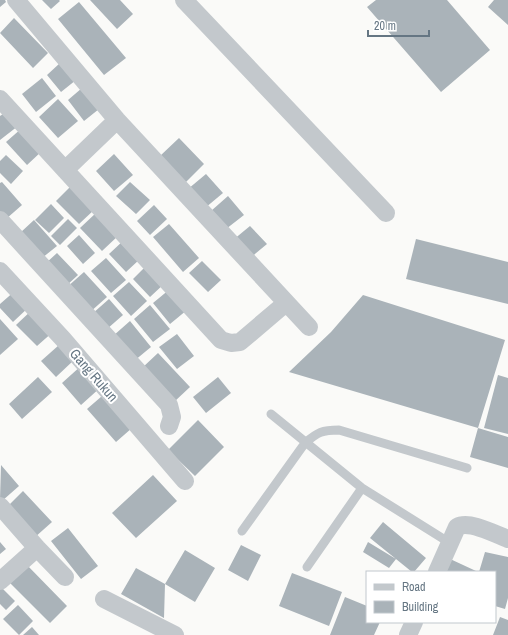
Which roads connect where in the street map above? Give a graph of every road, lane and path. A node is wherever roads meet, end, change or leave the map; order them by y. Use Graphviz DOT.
graph roads {
  1 [pos="16,0"];
  2 [pos="184,0"];
  3 [pos="0,99"];
  4 [pos="117,120"];
  5 [pos="65,170"];
  6 [pos="386,213"];
  7 [pos="0,220"];
  8 [pos="0,271"];
  9 [pos="286,303"];
  10 [pos="308,327"];
  11 [pos="272,414"];
  12 [pos="169,426"];
  13 [pos="305,443"];
  14 [pos="467,468"];
  15 [pos="185,481"];
  16 [pos="362,488"];
  17 [pos="0,506"];
  18 [pos="242,531"];
  19 [pos="508,539"];
  20 [pos="450,543"];
  21 [pos="37,548"];
  22 [pos="307,567"];
  23 [pos="436,571"];
  24 [pos="65,577"];
  25 [pos="0,581"];
  26 [pos="104,599"];
  27 [pos="414,623"];
  28 [pos="174,635"];
  29 [pos="408,635"];
  1 -- 4 [label="street"];
  2 -- 6 [label="street"];
  3 -- 5 [label="street"];
  4 -- 5 [label="street"];
  4 -- 9 [label="street"];
  5 -- 9 [label="street"];
  7 -- 12 [label="street"];
  8 -- 15 [label="street, Gang Rukun"];
  9 -- 10 [label="street"];
  11 -- 13 [label="lane"];
  13 -- 14 [label="lane"];
  13 -- 16 [label="lane"];
  13 -- 18 [label="lane"];
  16 -- 20 [label="lane"];
  16 -- 22 [label="lane"];
  17 -- 21 [label="street"];
  19 -- 20 [label="street"];
  20 -- 23 [label="street"];
  21 -- 24 [label="street"];
  21 -- 25 [label="street"];
  26 -- 28 [label="street"];
  27 -- 29 [label="street"];
}
